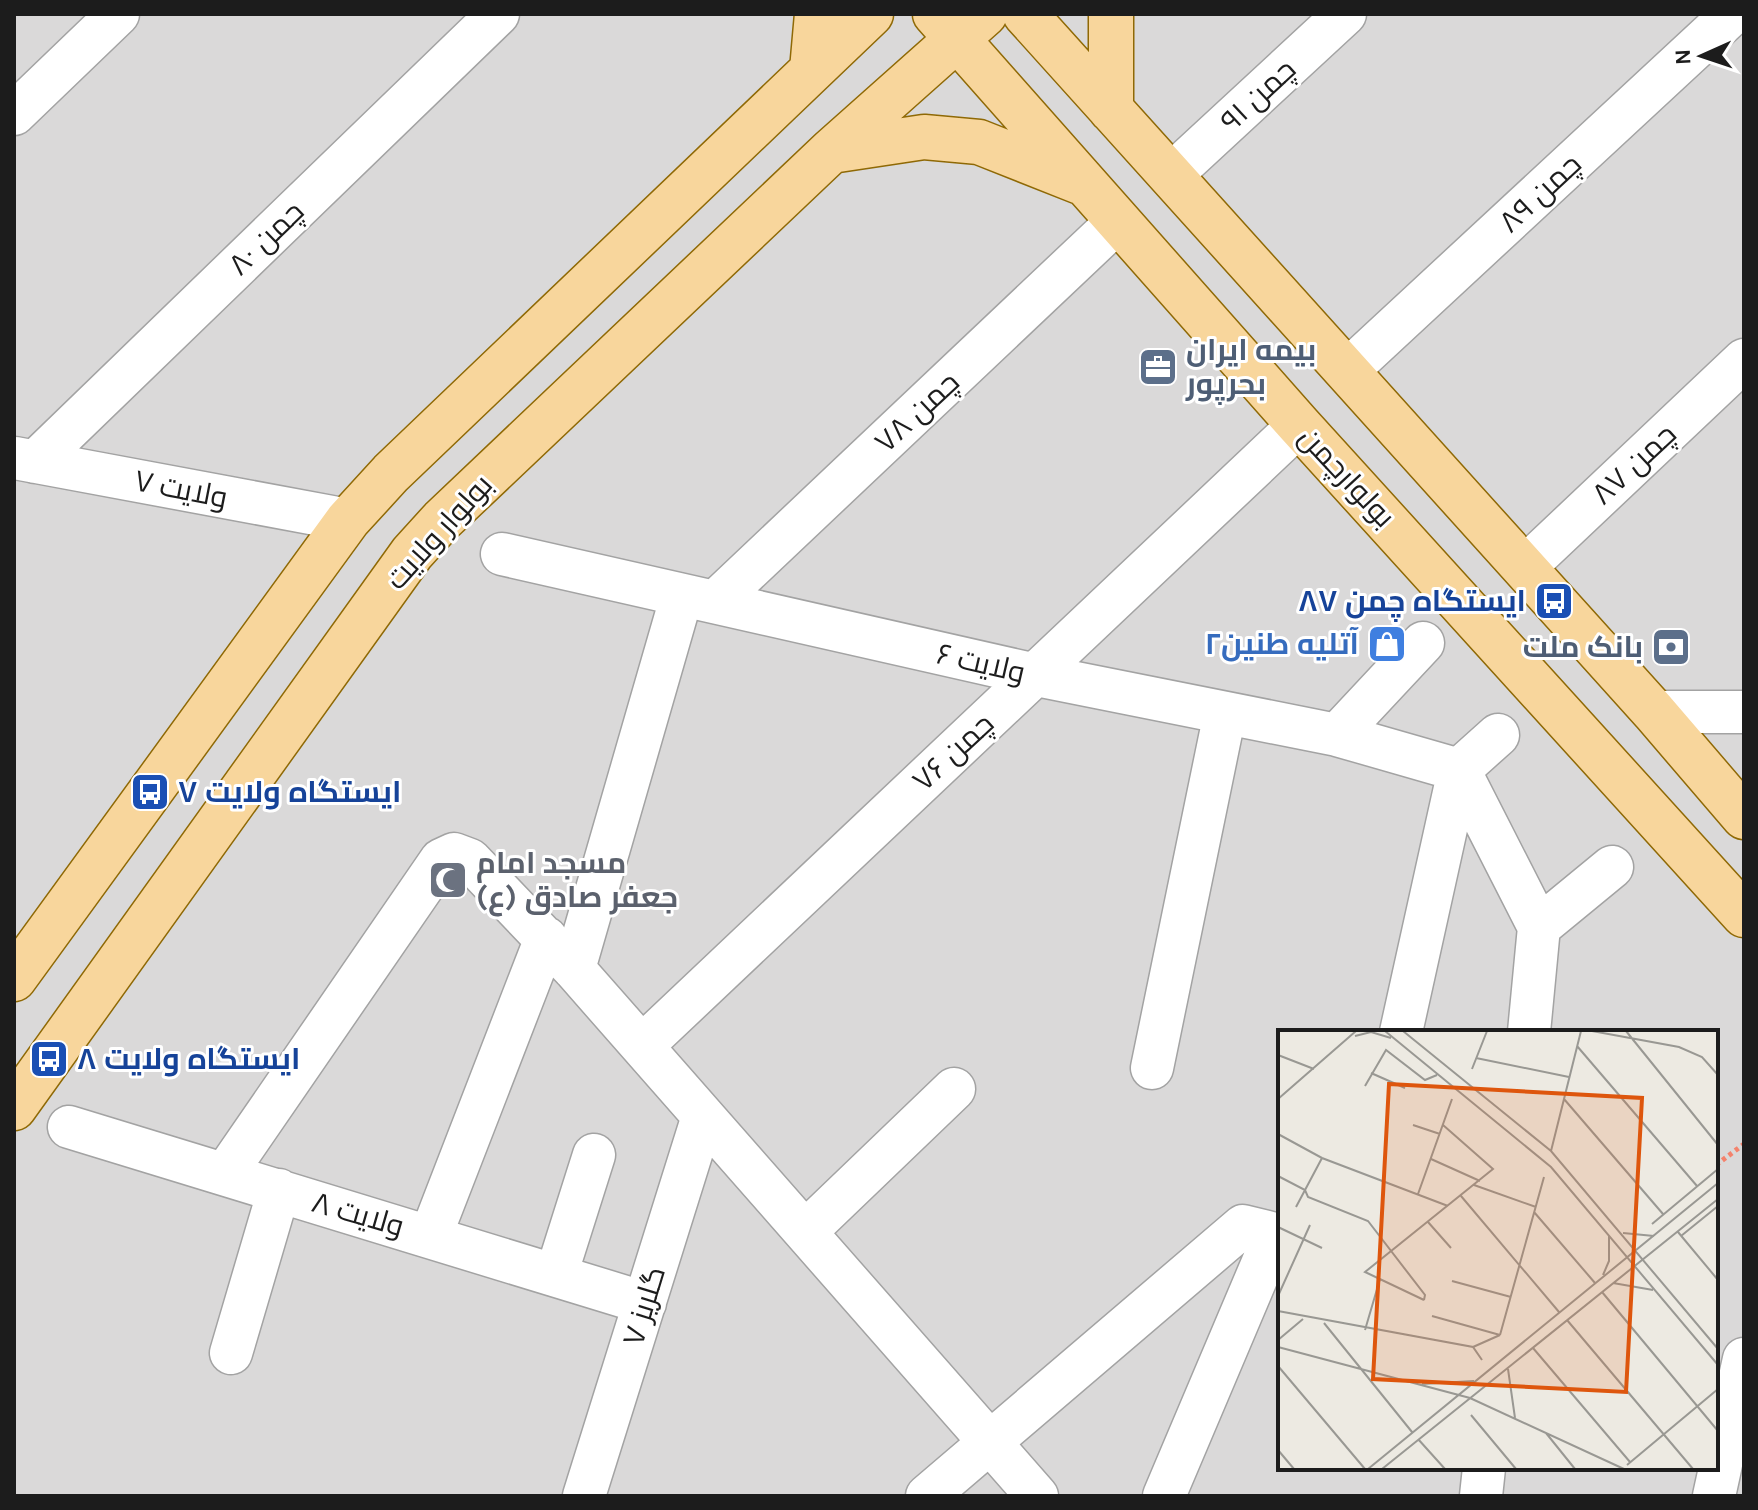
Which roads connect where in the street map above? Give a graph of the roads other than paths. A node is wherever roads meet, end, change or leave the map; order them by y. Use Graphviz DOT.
graph roads {
  1 [pos="118,14"];
  2 [pos="498,14"];
  3 [pos="817,14"];
  4 [pos="871,14"];
  5 [pos="1025,14"];
  6 [pos="1111,14"];
  7 [pos="1345,14"];
  8 [pos="1732,14"];
  9 [pos="959,22"];
  10 [pos="812,70"];
  11 [pos="1111,110"];
  12 [pos="14,114"];
  13 [pos="831,151"];
  14 [pos="1171,175"];
  15 [pos="1086,184"];
  16 [pos="1118,221"];
  17 [pos="1744,360"];
  18 [pos="1347,371"];
  19 [pos="1299,425"];
  20 [pos="24,460"];
  21 [pos="348,520"];
  22 [pos="502,554"];
  23 [pos="1524,568"];
  24 [pos="698,599"];
  25 [pos="1423,643"];
  26 [pos="1036,675"];
  27 [pos="1654,712"];
  28 [pos="1744,712"];
  29 [pos="1225,713"];
  30 [pos="1337,735"];
  31 [pos="1498,735"];
  32 [pos="1459,770"];
  33 [pos="1744,817"];
  34 [pos="1612,867"];
  35 [pos="1743,921"];
  36 [pos="1539,927"];
  37 [pos="546,938"];
  38 [pos="574,969"];
  39 [pos="14,979"];
  40 [pos="1401,1030"];
  41 [pos="1529,1030"];
  42 [pos="642,1046"];
  43 [pos="1152,1068"];
  44 [pos="954,1089"];
  45 [pos="14,1108"];
  46 [pos="703,1116"];
  47 [pos="69,1127"];
  48 [pos="594,1155"];
  49 [pos="225,1174"];
  50 [pos="279,1190"];
  51 [pos="805,1232"];
  52 [pos="431,1235"];
  53 [pos="556,1275"];
  54 [pos="645,1303"];
  55 [pos="231,1353"];
  56 [pos="1744,1359"];
  57 [pos="989,1441"];
  58 [pos="1484,1470"];
  59 [pos="584,1496"];
  60 [pos="927,1496"];
  61 [pos="1037,1496"];
  62 [pos="1164,1496"];
  63 [pos="1481,1496"];
  64 [pos="1714,1496"];
  1 -- 12 [label="street"];
  2 -- 20 [label="street, چمن ۸۰"];
  3 -- 10 [label="main road"];
  4 -- 10 [label="main road"];
  5 -- 11 [label="main road"];
  6 -- 11 [label="main road"];
  7 -- 14 [label="street, چمن ۹۱"];
  8 -- 18 [label="street, چمن ۸۹"];
  9 -- 13 [label="main road, بولوار ولایت"];
  9 -- 15 [label="main road, بولوارچمن"];
  10 -- 21 [label="main road"];
  11 -- 14 [label="main road"];
  13 -- 15 [label="main road"];
  13 -- 45 [label="main road, بولوار ولایت"];
  14 -- 18 [label="main road"];
  15 -- 16 [label="main road, بولوارچمن"];
  16 -- 19 [label="main road, بولوارچمن"];
  16 -- 24 [label="street, چمن ۷۸"];
  17 -- 23 [label="street, چمن ۸۷"];
  18 -- 23 [label="main road"];
  19 -- 26 [label="street, چمن ۷۶"];
  19 -- 35 [label="main road, بولوارچمن"];
  20 -- 21 [label="street, ولایت ۷"];
  21 -- 39 [label="main road"];
  22 -- 24 [label="street, ولایت ۶"];
  23 -- 27 [label="main road"];
  24 -- 26 [label="street, ولایت ۶"];
  24 -- 38 [label="street"];
  25 -- 30 [label="street"];
  26 -- 29 [label="street, ولایت ۶"];
  26 -- 42 [label="street, چمن ۷۶"];
  27 -- 28 [label="street"];
  27 -- 33 [label="main road"];
  29 -- 30 [label="street, ولایت ۶"];
  29 -- 43 [label="street"];
  30 -- 32 [label="street, ولایت ۶"];
  31 -- 32 [label="street"];
  32 -- 36 [label="street"];
  32 -- 40 [label="street"];
  34 -- 36 [label="street"];
  36 -- 41 [label="street"];
  37 -- 38 [label="street"];
  37 -- 49 [label="street"];
  37 -- 52 [label="street"];
  38 -- 42 [label="street"];
  42 -- 46 [label="street"];
  44 -- 51 [label="street"];
  46 -- 51 [label="street"];
  46 -- 54 [label="street, گلریز ۷"];
  47 -- 49 [label="street, ولایت ۸"];
  48 -- 53 [label="street"];
  49 -- 50 [label="street, ولایت ۸"];
  50 -- 52 [label="street, ولایت ۸"];
  50 -- 55 [label="street"];
  51 -- 57 [label="street"];
  52 -- 53 [label="street, ولایت ۸"];
  53 -- 54 [label="street, ولایت ۸"];
  54 -- 59 [label="street, گلریز ۷"];
  56 -- 64 [label="street"];
  57 -- 60 [label="street"];
  57 -- 61 [label="street"];
  57 -- 62 [label="street"];
  58 -- 63 [label="street"];
}
